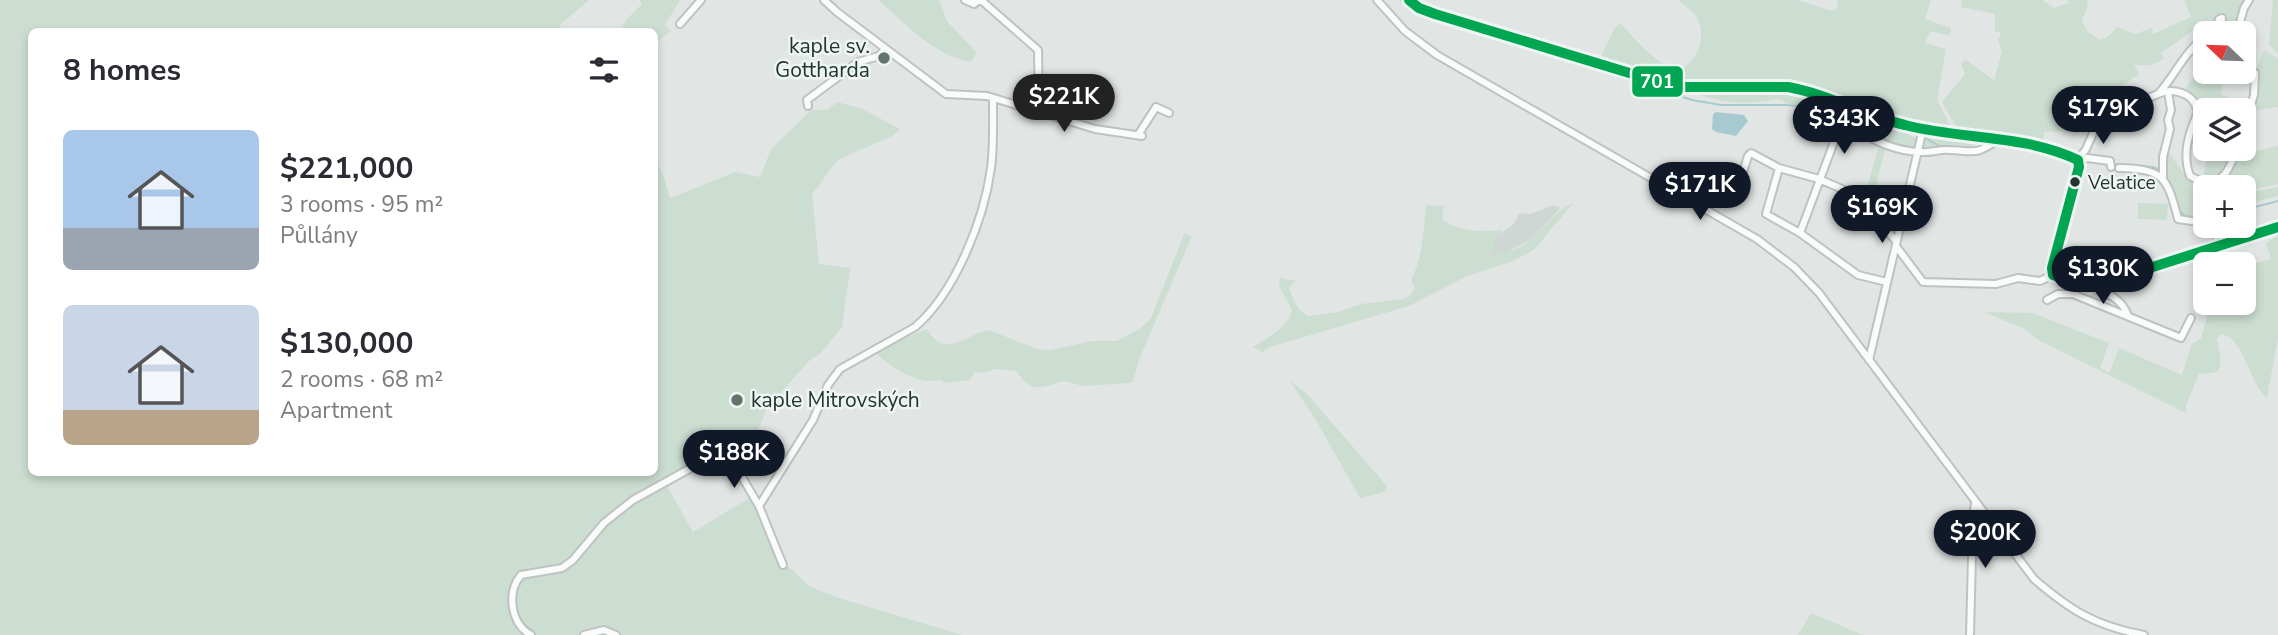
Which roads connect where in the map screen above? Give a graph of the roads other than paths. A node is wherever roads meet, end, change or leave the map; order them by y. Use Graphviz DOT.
graph roads {
  1 [pos="701,0"];
  2 [pos="824,0"];
  3 [pos="1377,0"];
  4 [pos="1409,0"];
  5 [pos="2249,0"];
  6 [pos="966,1"];
  7 [pos="984,1"];
  8 [pos="2240,21"];
  9 [pos="680,24"];
  10 [pos="2193,47"];
  11 [pos="885,49"];
  12 [pos="2168,92"];
  13 [pos="2159,93"];
  14 [pos="993,98"];
  15 [pos="2193,105"];
  16 [pos="808,106"];
  17 [pos="1039,112"];
  18 [pos="1169,113"];
  19 [pos="2193,126"];
  20 [pos="1922,133"];
  21 [pos="1994,138"];
  22 [pos="1917,152"];
  23 [pos="2078,160"];
  24 [pos="2231,161"];
  25 [pos="1779,168"];
  26 [pos="2163,176"];
  27 [pos="1822,180"];
  28 [pos="1735,198"];
  29 [pos="2193,221"];
  30 [pos="2278,227"];
  31 [pos="1800,233"];
  32 [pos="2217,238"];
  33 [pos="1896,246"];
  34 [pos="2219,246"];
  35 [pos="2053,275"];
  36 [pos="1887,282"];
  37 [pos="2090,287"];
  38 [pos="2047,300"];
  39 [pos="2128,316"];
  40 [pos="2191,318"];
  41 [pos="1869,360"];
  42 [pos="1975,503"];
  43 [pos="760,506"];
  44 [pos="783,565"];
  45 [pos="531,635"];
  46 [pos="584,635"];
  47 [pos="616,635"];
  48 [pos="1970,635"];
  49 [pos="2144,635"];
  1 -- 9 [label="street"];
  2 -- 11 [label="street"];
  3 -- 41 [label="street"];
  4 -- 20 [label="street"];
  5 -- 8 [label="street"];
  6 -- 7 [label="street"];
  7 -- 17 [label="street"];
  10 -- 13 [label="street"];
  11 -- 14 [label="street"];
  11 -- 16 [label="street"];
  12 -- 13 [label="street"];
  12 -- 15 [label="street"];
  12 -- 26 [label="street"];
  13 -- 23 [label="street"];
  14 -- 17 [label="street"];
  14 -- 43 [label="street"];
  17 -- 18 [label="street"];
  19 -- 24 [label="street"];
  20 -- 21 [label="street"];
  20 -- 22 [label="street"];
  21 -- 22 [label="street"];
  21 -- 23 [label="street"];
  22 -- 27 [label="street"];
  22 -- 33 [label="street"];
  23 -- 26 [label="street"];
  23 -- 35 [label="street"];
  25 -- 27 [label="street"];
  25 -- 28 [label="street"];
  25 -- 31 [label="street"];
  26 -- 29 [label="street"];
  27 -- 31 [label="street"];
  27 -- 33 [label="street"];
  30 -- 34 [label="street"];
  31 -- 36 [label="street"];
  32 -- 34 [label="street"];
  33 -- 35 [label="street"];
  33 -- 36 [label="street"];
  34 -- 37 [label="street"];
  35 -- 37 [label="street"];
  36 -- 41 [label="street"];
  37 -- 39 [label="street"];
  38 -- 39 [label="street"];
  39 -- 40 [label="street"];
  41 -- 42 [label="street"];
  42 -- 48 [label="street"];
  42 -- 49 [label="street"];
  43 -- 44 [label="street"];
  43 -- 45 [label="street"];
  46 -- 47 [label="street"];
}
